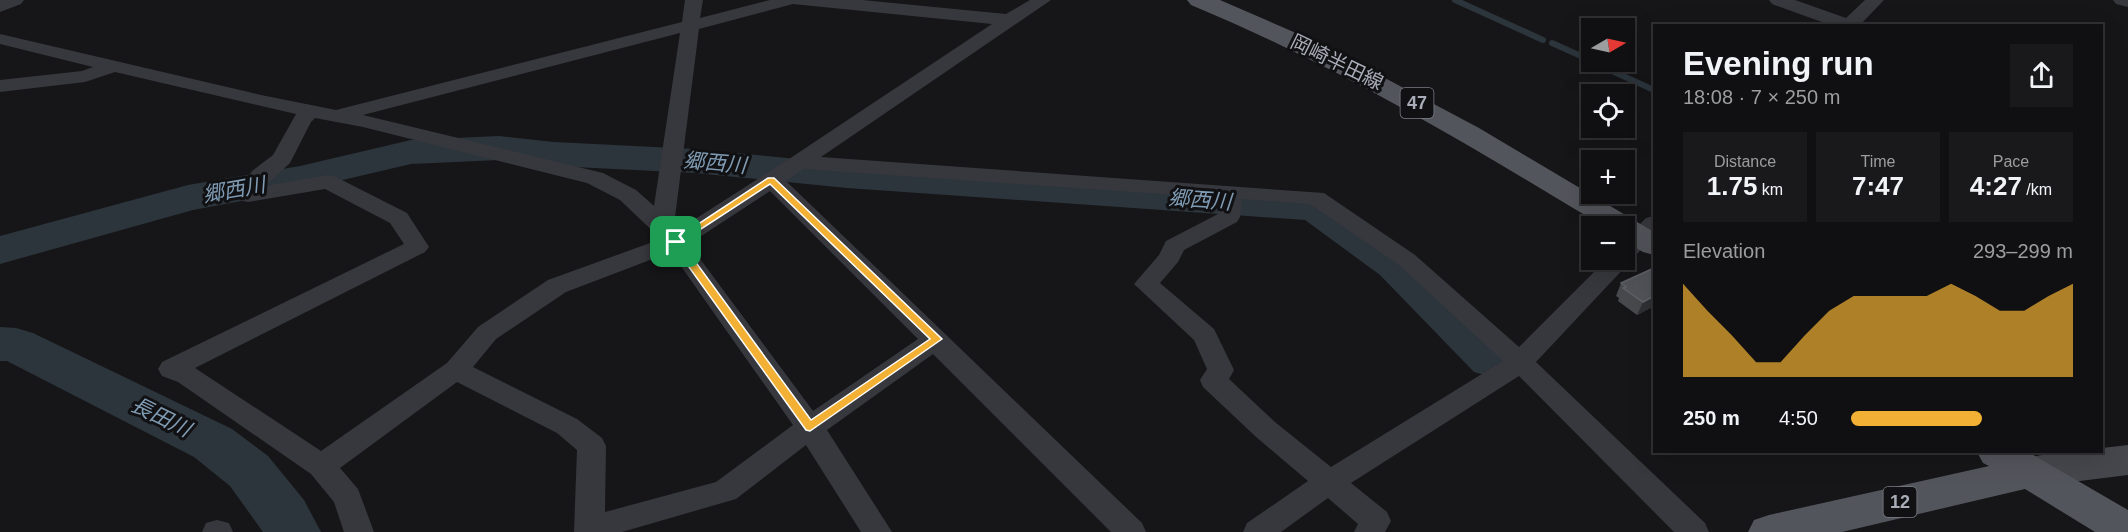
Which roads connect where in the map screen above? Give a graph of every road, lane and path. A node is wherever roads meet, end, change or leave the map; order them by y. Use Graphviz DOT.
graph roads {
  1 [pos="15,0"];
  2 [pos="694,0"];
  3 [pos="790,0"];
  4 [pos="796,0"];
  5 [pos="1042,0"];
  6 [pos="1199,0"];
  7 [pos="1778,0"];
  8 [pos="1875,0"];
  9 [pos="2122,0"];
  10 [pos="2128,2"];
  11 [pos="850,3"];
  12 [pos="0,7"];
  13 [pos="1009,20"];
  14 [pos="689,24"];
  15 [pos="1845,24"];
  16 [pos="1849,24"];
  17 [pos="0,39"];
  18 [pos="116,65"];
  19 [pos="0,86"];
  20 [pos="323,113"];
  21 [pos="800,162"];
  22 [pos="771,179"];
  23 [pos="1232,192"];
  24 [pos="669,234"];
  25 [pos="1637,235"];
  26 [pos="1609,270"];
  27 [pos="936,339"];
  28 [pos="1520,362"];
  29 [pos="456,370"];
  30 [pos="810,427"];
  31 [pos="1999,453"];
  32 [pos="2128,460"];
  33 [pos="321,466"];
  34 [pos="2031,472"];
  35 [pos="1328,483"];
  36 [pos="589,531"];
  37 [pos="2128,531"];
  38 [pos="359,532"];
  39 [pos="877,532"];
  40 [pos="1131,532"];
  41 [pos="1258,532"];
  42 [pos="1369,532"];
  43 [pos="1694,532"];
  44 [pos="1769,532"];
  1 -- 12 [label="street"];
  2 -- 14 [label="street"];
  3 -- 14 [label="street"];
  4 -- 11 [label="street"];
  5 -- 13 [label="street"];
  6 -- 25 [label="main road, 岡崎半田線 / 47"];
  7 -- 15 [label="street"];
  8 -- 16 [label="street"];
  9 -- 10 [label="street"];
  11 -- 13 [label="street"];
  13 -- 21 [label="street"];
  14 -- 20 [label="street"];
  14 -- 24 [label="street"];
  17 -- 18 [label="street"];
  18 -- 19 [label="street"];
  18 -- 20 [label="street"];
  20 -- 24 [label="street"];
  20 -- 33 [label="street"];
  21 -- 22 [label="street"];
  21 -- 23 [label="street"];
  22 -- 24 [label="street"];
  22 -- 27 [label="street"];
  23 -- 28 [label="street"];
  23 -- 35 [label="street"];
  24 -- 29 [label="street"];
  24 -- 30 [label="street"];
  26 -- 28 [label="street"];
  27 -- 30 [label="street"];
  27 -- 40 [label="street"];
  28 -- 35 [label="street"];
  28 -- 43 [label="street"];
  29 -- 33 [label="street"];
  29 -- 36 [label="street"];
  30 -- 36 [label="street"];
  30 -- 39 [label="street"];
  31 -- 34 [label="main road"];
  32 -- 34 [label="main road"];
  33 -- 38 [label="street"];
  34 -- 37 [label="main road"];
  34 -- 44 [label="main road, 12"];
  35 -- 41 [label="street"];
  35 -- 42 [label="street"];
}
